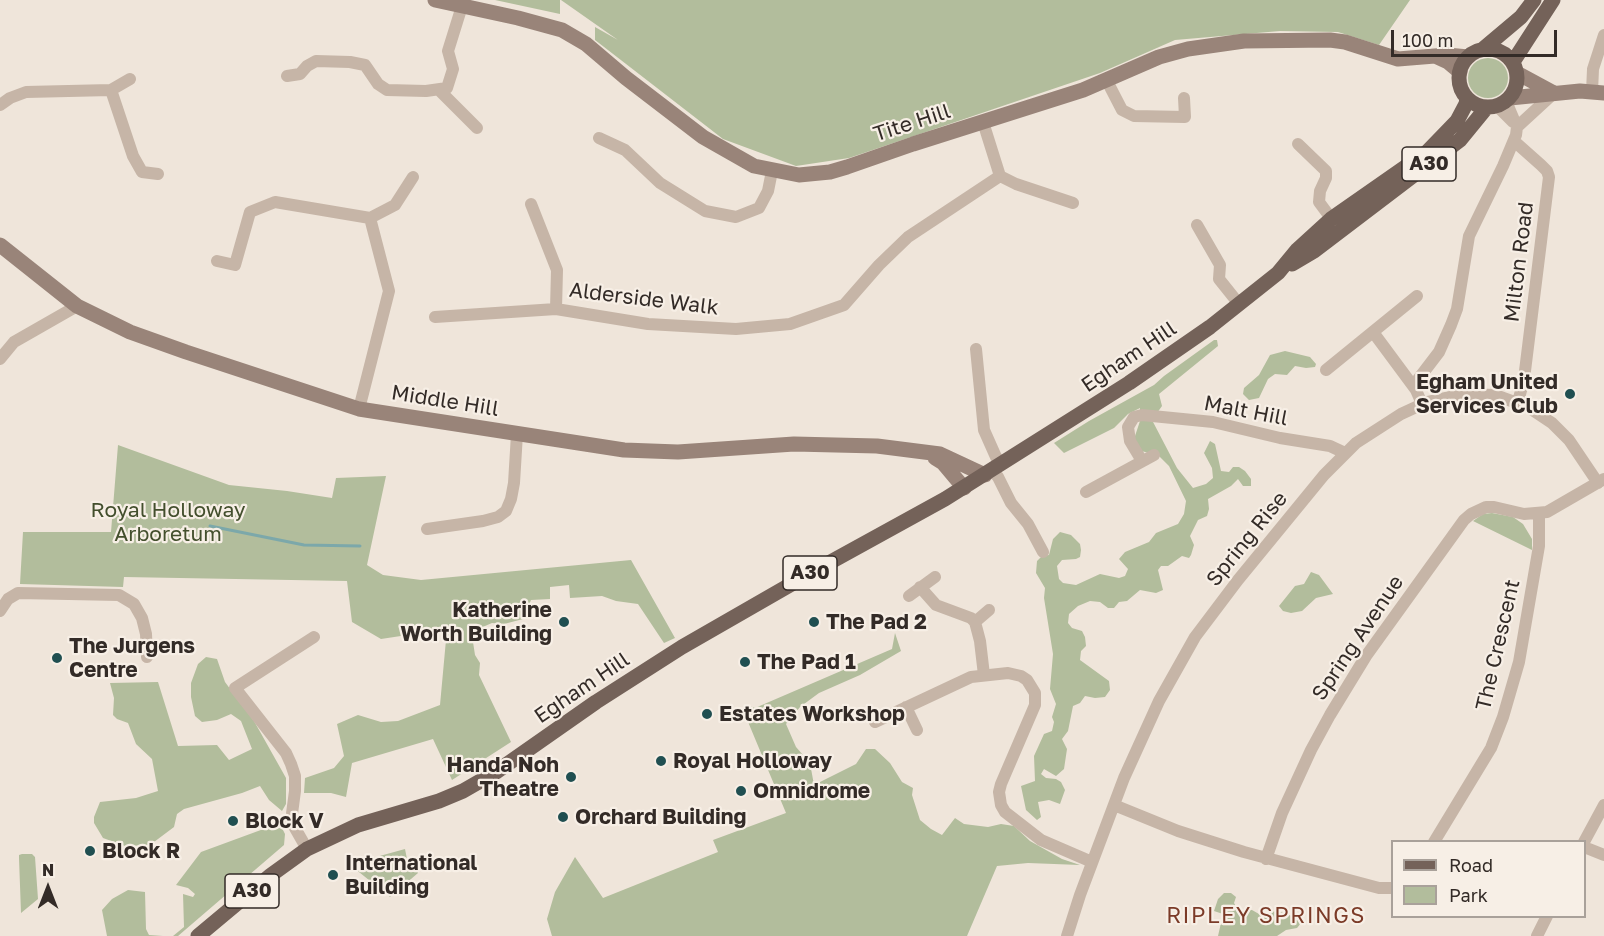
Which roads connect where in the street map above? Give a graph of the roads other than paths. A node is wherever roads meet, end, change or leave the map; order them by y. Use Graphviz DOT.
graph roads {
  1 [pos="435,0"];
  2 [pos="1534,0"];
  3 [pos="1553,0"];
  4 [pos="462,6"];
  5 [pos="1604,35"];
  6 [pos="1483,49"];
  7 [pos="1436,56"];
  8 [pos="1468,57"];
  9 [pos="1515,68"];
  10 [pos="1460,72"];
  11 [pos="287,76"];
  12 [pos="130,79"];
  13 [pos="1107,81"];
  14 [pos="111,90"];
  15 [pos="439,90"];
  16 [pos="1598,92"];
  17 [pos="1554,93"];
  18 [pos="1184,98"];
  19 [pos="1467,98"];
  20 [pos="1500,103"];
  21 [pos="0,105"];
  22 [pos="982,122"];
  23 [pos="1515,125"];
  24 [pos="477,128"];
  25 [pos="598,138"];
  26 [pos="1298,144"];
  27 [pos="1512,145"];
  28 [pos="772,171"];
  29 [pos="158,174"];
  30 [pos="1000,176"];
  31 [pos="413,177"];
  32 [pos="1073,203"];
  33 [pos="531,204"];
  34 [pos="370,219"];
  35 [pos="1197,225"];
  36 [pos="1336,225"];
  37 [pos="0,245"];
  38 [pos="217,261"];
  39 [pos="1416,296"];
  40 [pos="1239,304"];
  41 [pos="77,306"];
  42 [pos="556,309"];
  43 [pos="435,317"];
  44 [pos="1373,332"];
  45 [pos="976,349"];
  46 [pos="0,358"];
  47 [pos="1326,370"];
  48 [pos="1413,387"];
  49 [pos="1518,402"];
  50 [pos="1422,404"];
  51 [pos="359,409"];
  52 [pos="517,434"];
  53 [pos="921,452"];
  54 [pos="1345,453"];
  55 [pos="993,470"];
  56 [pos="1601,481"];
  57 [pos="964,488"];
  58 [pos="1086,492"];
  59 [pos="1539,514"];
  60 [pos="427,529"];
  61 [pos="1043,552"];
  62 [pos="935,577"];
  63 [pos="920,587"];
  64 [pos="909,596"];
  65 [pos="989,610"];
  66 [pos="0,611"];
  67 [pos="975,622"];
  68 [pos="314,637"];
  69 [pos="147,657"];
  70 [pos="984,675"];
  71 [pos="906,707"];
  72 [pos="875,722"];
  73 [pos="917,730"];
  74 [pos="1114,805"];
  75 [pos="1604,805"];
  76 [pos="1435,840"];
  77 [pos="1585,840"];
  78 [pos="307,849"];
  79 [pos="1586,849"];
  80 [pos="1604,855"];
  81 [pos="1266,859"];
  82 [pos="1092,862"];
  83 [pos="1391,888"];
  84 [pos="1545,918"];
  85 [pos="198,936"];
  86 [pos="1067,936"];
  87 [pos="1537,936"];
  1 -- 4 [label="street, Tite Hill"];
  2 -- 6 [label="main road"];
  3 -- 9 [label="main road"];
  4 -- 15 [label="street"];
  4 -- 28 [label="street, Tite Hill"];
  5 -- 16 [label="street"];
  6 -- 8 [label="main road"];
  6 -- 9 [label="main road"];
  7 -- 8 [label="street, Tite Hill"];
  7 -- 10 [label="street"];
  7 -- 13 [label="street, Tite Hill"];
  8 -- 10 [label="main road"];
  9 -- 17 [label="street"];
  9 -- 20 [label="main road"];
  10 -- 19 [label="main road"];
  11 -- 15 [label="street"];
  12 -- 14 [label="street"];
  13 -- 18 [label="street"];
  13 -- 22 [label="street, Tite Hill"];
  14 -- 21 [label="street"];
  14 -- 29 [label="street"];
  15 -- 24 [label="street"];
  16 -- 17 [label="street"];
  17 -- 20 [label="street"];
  17 -- 23 [label="street"];
  19 -- 20 [label="main road"];
  19 -- 36 [label="main road, Egham Hill / A30"];
  20 -- 23 [label="street"];
  20 -- 36 [label="main road, Egham Hill / A30"];
  22 -- 28 [label="street, Tite Hill"];
  22 -- 30 [label="street"];
  23 -- 27 [label="street"];
  25 -- 28 [label="street"];
  26 -- 36 [label="street"];
  27 -- 48 [label="street"];
  27 -- 49 [label="street, Milton Road"];
  30 -- 32 [label="street"];
  30 -- 42 [label="street, Alderside Walk"];
  31 -- 34 [label="street"];
  33 -- 42 [label="street, Alderside Walk"];
  34 -- 38 [label="street"];
  34 -- 51 [label="street"];
  35 -- 40 [label="street"];
  36 -- 40 [label="main road, Egham Hill / A30"];
  37 -- 41 [label="street, Middle Hill"];
  39 -- 44 [label="street"];
  40 -- 55 [label="main road, Egham Hill / A30"];
  41 -- 46 [label="street"];
  41 -- 51 [label="street, Middle Hill"];
  42 -- 43 [label="street, Alderside Walk"];
  44 -- 47 [label="street"];
  44 -- 48 [label="street"];
  45 -- 55 [label="street"];
  48 -- 50 [label="street"];
  49 -- 50 [label="street, Spring Rise"];
  49 -- 56 [label="street, Spring Rise"];
  50 -- 54 [label="street, Spring Rise"];
  51 -- 52 [label="street, Middle Hill"];
  52 -- 53 [label="street, Middle Hill"];
  52 -- 60 [label="street"];
  53 -- 55 [label="street, Middle Hill"];
  53 -- 57 [label="street, Middle Hill"];
  54 -- 58 [label="street, Malt Hill"];
  54 -- 74 [label="street, Spring Rise"];
  55 -- 57 [label="main road, Egham Hill / A30"];
  55 -- 61 [label="street"];
  56 -- 59 [label="street"];
  57 -- 78 [label="main road, Egham Hill / A30"];
  59 -- 76 [label="street, The Crescent"];
  59 -- 81 [label="street, Spring Avenue"];
  62 -- 63 [label="street"];
  63 -- 64 [label="street"];
  63 -- 67 [label="street"];
  65 -- 67 [label="street"];
  66 -- 69 [label="street"];
  67 -- 70 [label="street"];
  68 -- 78 [label="street"];
  70 -- 71 [label="street"];
  70 -- 82 [label="street"];
  71 -- 72 [label="street"];
  71 -- 73 [label="street"];
  74 -- 81 [label="street"];
  74 -- 82 [label="street, Spring Rise"];
  75 -- 77 [label="street"];
  78 -- 85 [label="main road, Egham Hill / A30"];
  79 -- 80 [label="street"];
  81 -- 83 [label="street"];
  82 -- 86 [label="street, Spring Rise"];
  84 -- 87 [label="street"];
}
